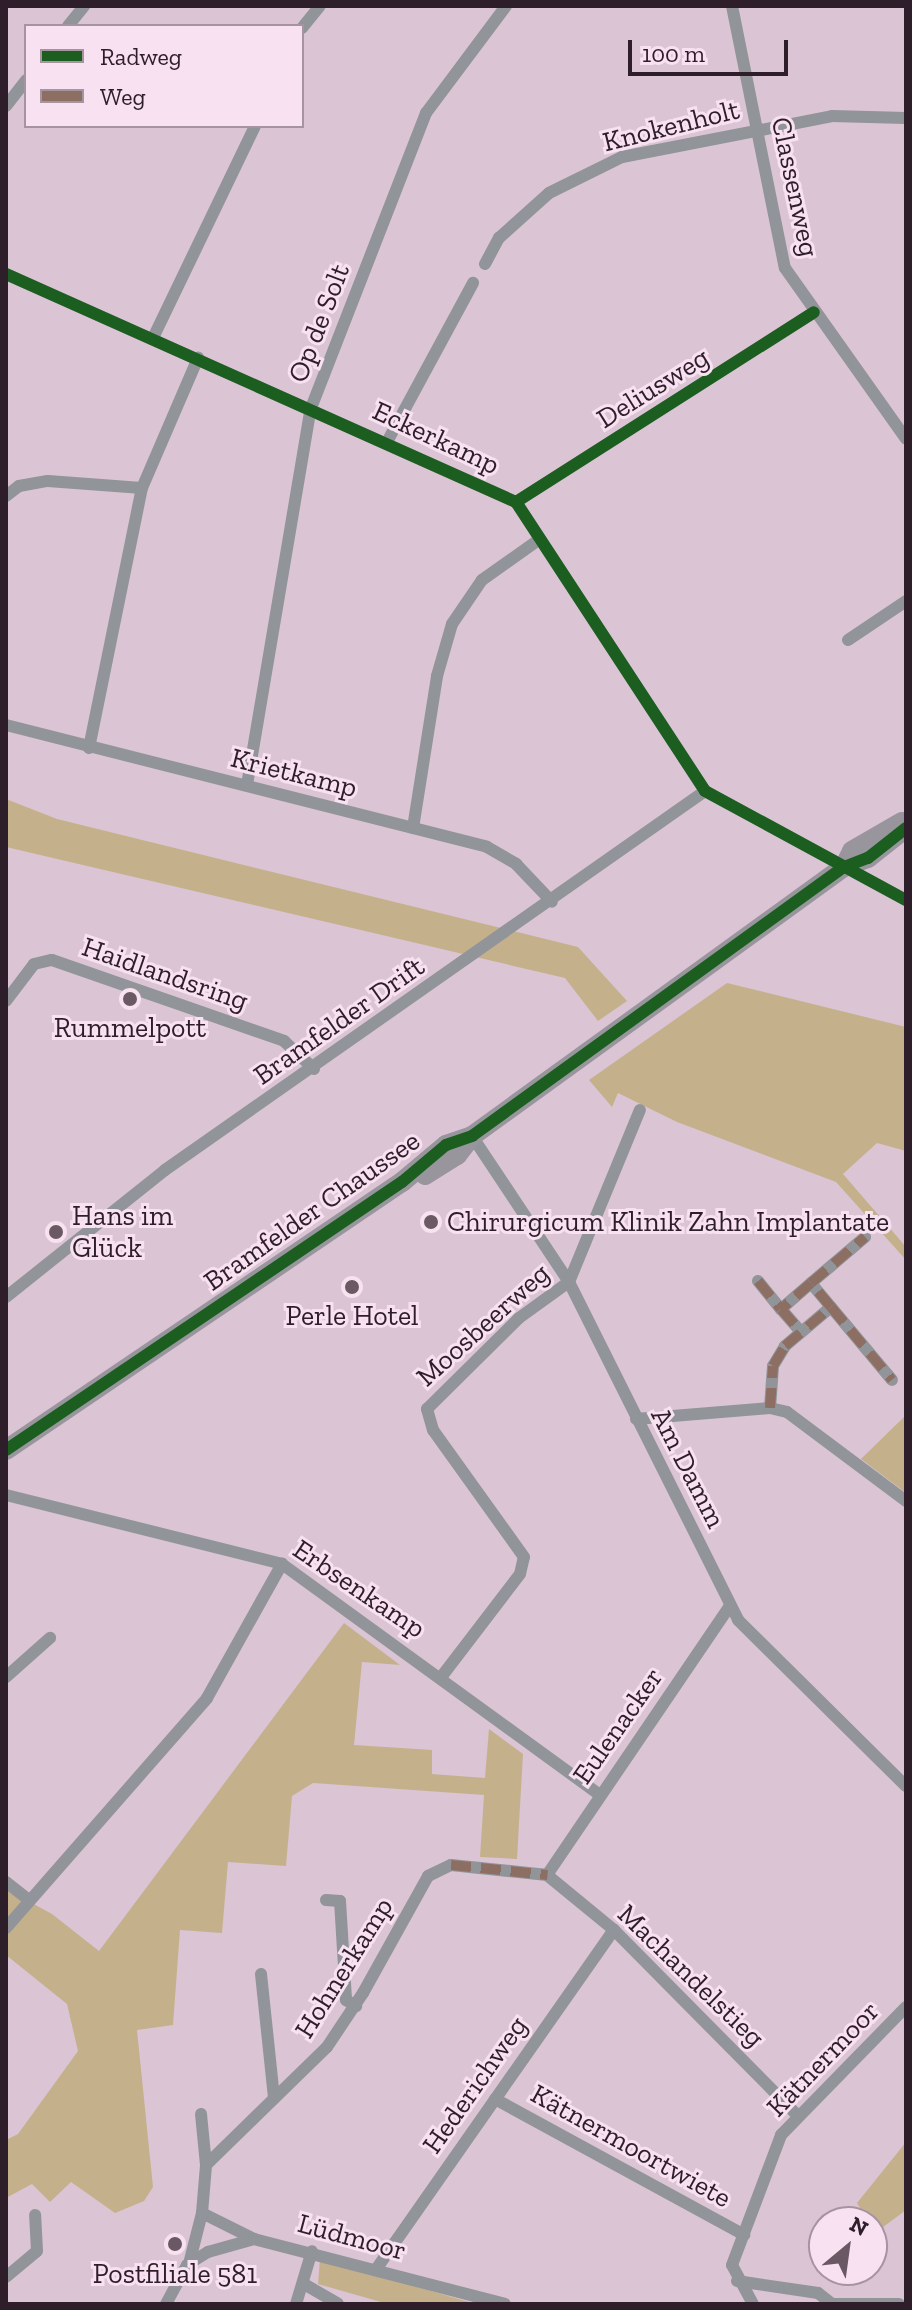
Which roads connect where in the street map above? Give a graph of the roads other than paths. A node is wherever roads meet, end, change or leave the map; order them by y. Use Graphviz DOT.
graph roads {
  1 [pos="84,6"];
  2 [pos="320,6"];
  3 [pos="506,6"];
  4 [pos="732,6"];
  5 [pos="70,24"];
  6 [pos="304,26"];
  7 [pos="24,83"];
  8 [pos="6,106"];
  9 [pos="906,118"];
  10 [pos="254,128"];
  11 [pos="758,129"];
  12 [pos="485,264"];
  13 [pos="6,274"];
  14 [pos="473,283"];
  15 [pos="814,312"];
  16 [pos="153,338"];
  17 [pos="198,358"];
  18 [pos="311,408"];
  19 [pos="906,439"];
  20 [pos="387,442"];
  21 [pos="142,488"];
  22 [pos="6,496"];
  23 [pos="516,502"];
  24 [pos="540,539"];
  25 [pos="906,601"];
  26 [pos="848,640"];
  27 [pos="6,725"];
  28 [pos="89,748"];
  29 [pos="247,785"];
  30 [pos="705,791"];
  31 [pos="906,821"];
  32 [pos="413,828"];
  33 [pos="906,828"];
  34 [pos="844,867"];
  35 [pos="906,900"];
  36 [pos="552,902"];
  37 [pos="6,1001"];
  38 [pos="314,1069"];
  39 [pos="640,1110"];
  40 [pos="472,1136"];
  41 [pos="865,1237"];
  42 [pos="758,1281"];
  43 [pos="569,1282"];
  44 [pos="811,1283"];
  45 [pos="6,1297"];
  46 [pos="831,1307"];
  47 [pos="781,1309"];
  48 [pos="801,1332"];
  49 [pos="892,1380"];
  50 [pos="770,1408"];
  51 [pos="636,1419"];
  52 [pos="6,1450"];
  53 [pos="6,1495"];
  54 [pos="906,1501"];
  55 [pos="282,1564"];
  56 [pos="730,1606"];
  57 [pos="50,1638"];
  58 [pos="442,1676"];
  59 [pos="6,1677"];
  60 [pos="906,1786"];
  61 [pos="599,1794"];
  62 [pos="547,1875"];
  63 [pos="10,1885"];
  64 [pos="29,1900"];
  65 [pos="326,1900"];
  66 [pos="6,1928"];
  67 [pos="614,1930"];
  68 [pos="261,1974"];
  69 [pos="356,2006"];
  70 [pos="906,2007"];
  71 [pos="274,2098"];
  72 [pos="495,2099"];
  73 [pos="201,2114"];
  74 [pos="798,2116"];
  75 [pos="206,2165"];
  76 [pos="202,2213"];
  77 [pos="35,2215"];
  78 [pos="744,2235"];
  79 [pos="254,2239"];
  80 [pos="312,2251"];
  81 [pos="189,2264"];
  82 [pos="377,2268"];
  83 [pos="6,2277"];
  84 [pos="737,2281"];
  85 [pos="304,2284"];
  86 [pos="470,2299"];
  87 [pos="166,2304"];
  88 [pos="296,2304"];
  89 [pos="338,2304"];
  90 [pos="505,2304"];
  91 [pos="753,2304"];
  92 [pos="832,2304"];
  93 [pos="899,2304"];
  1 -- 5 [label="street"];
  2 -- 6 [label="street"];
  3 -- 18 [label="street, Op de Solt"];
  4 -- 11 [label="street, Classenweg"];
  7 -- 8 [label="street"];
  9 -- 11 [label="street, Knokenholt"];
  10 -- 16 [label="street"];
  11 -- 12 [label="street, Knokenholt"];
  11 -- 15 [label="street, Classenweg"];
  13 -- 16 [label="street, Eckerkamp"];
  14 -- 20 [label="street"];
  15 -- 19 [label="street, Classenweg"];
  15 -- 23 [label="street, Deliusweg"];
  16 -- 17 [label="street, Eckerkamp"];
  17 -- 18 [label="street, Eckerkamp"];
  17 -- 21 [label="street"];
  18 -- 20 [label="street, Eckerkamp"];
  18 -- 29 [label="street, Op de Solt"];
  20 -- 23 [label="street, Eckerkamp"];
  21 -- 22 [label="street"];
  21 -- 28 [label="street"];
  23 -- 24 [label="street, Eckerkamp"];
  24 -- 30 [label="street, Eckerkamp"];
  24 -- 32 [label="street"];
  25 -- 26 [label="street"];
  27 -- 28 [label="street, Krietkamp"];
  28 -- 29 [label="street, Krietkamp"];
  29 -- 32 [label="street, Krietkamp"];
  30 -- 34 [label="street, Eckerkamp"];
  30 -- 36 [label="street, Bramfelder Drift"];
  31 -- 34 [label="main road"];
  32 -- 36 [label="street, Krietkamp"];
  33 -- 34 [label="main road"];
  34 -- 35 [label="street, Eckerkamp"];
  34 -- 40 [label="main road, Bramfelder Chaussee"];
  36 -- 38 [label="street, Bramfelder Drift"];
  37 -- 38 [label="street, Haidlandsring"];
  38 -- 45 [label="street, Bramfelder Drift"];
  39 -- 43 [label="street, Moosbeerweg"];
  40 -- 43 [label="street, Am Damm"];
  40 -- 52 [label="main road, Bramfelder Chaussee"];
  41 -- 44 [label="street"];
  42 -- 47 [label="street"];
  43 -- 51 [label="street, Am Damm"];
  43 -- 58 [label="street, Moosbeerweg"];
  44 -- 46 [label="street"];
  44 -- 47 [label="street"];
  46 -- 48 [label="street"];
  46 -- 49 [label="street"];
  47 -- 48 [label="street"];
  48 -- 50 [label="street"];
  50 -- 51 [label="street"];
  50 -- 54 [label="street"];
  51 -- 56 [label="street, Am Damm"];
  53 -- 55 [label="street, Erbsenkamp"];
  55 -- 58 [label="street, Erbsenkamp"];
  55 -- 64 [label="street"];
  56 -- 60 [label="street, Am Damm"];
  56 -- 61 [label="street, Eulenacker"];
  57 -- 59 [label="street"];
  58 -- 61 [label="street, Erbsenkamp"];
  61 -- 62 [label="street, Eulenacker"];
  62 -- 67 [label="street, Machandelstieg"];
  62 -- 69 [label="street, Hohnerkamp"];
  63 -- 64 [label="street"];
  64 -- 66 [label="street"];
  65 -- 69 [label="street"];
  67 -- 72 [label="street, Hederichweg"];
  67 -- 74 [label="street, Machandelstieg"];
  68 -- 71 [label="street"];
  69 -- 71 [label="street, Hohnerkamp"];
  70 -- 74 [label="street, Kätnermoor"];
  71 -- 75 [label="street, Hohnerkamp"];
  72 -- 78 [label="street, Kätnermoortwiete"];
  72 -- 82 [label="street, Hederichweg"];
  73 -- 75 [label="street"];
  74 -- 78 [label="street, Kätnermoor"];
  75 -- 76 [label="street"];
  76 -- 79 [label="street"];
  76 -- 81 [label="street"];
  77 -- 83 [label="street"];
  78 -- 84 [label="street, Kätnermoor"];
  79 -- 80 [label="street, Lüdmoor"];
  79 -- 81 [label="street, Lüdmoor"];
  80 -- 82 [label="street, Lüdmoor"];
  80 -- 85 [label="street"];
  81 -- 87 [label="street"];
  82 -- 86 [label="street, Lüdmoor"];
  84 -- 91 [label="street"];
  84 -- 92 [label="street"];
  85 -- 88 [label="street"];
  85 -- 89 [label="street"];
  86 -- 90 [label="street, Lüdmoor"];
  92 -- 93 [label="street"];
}
